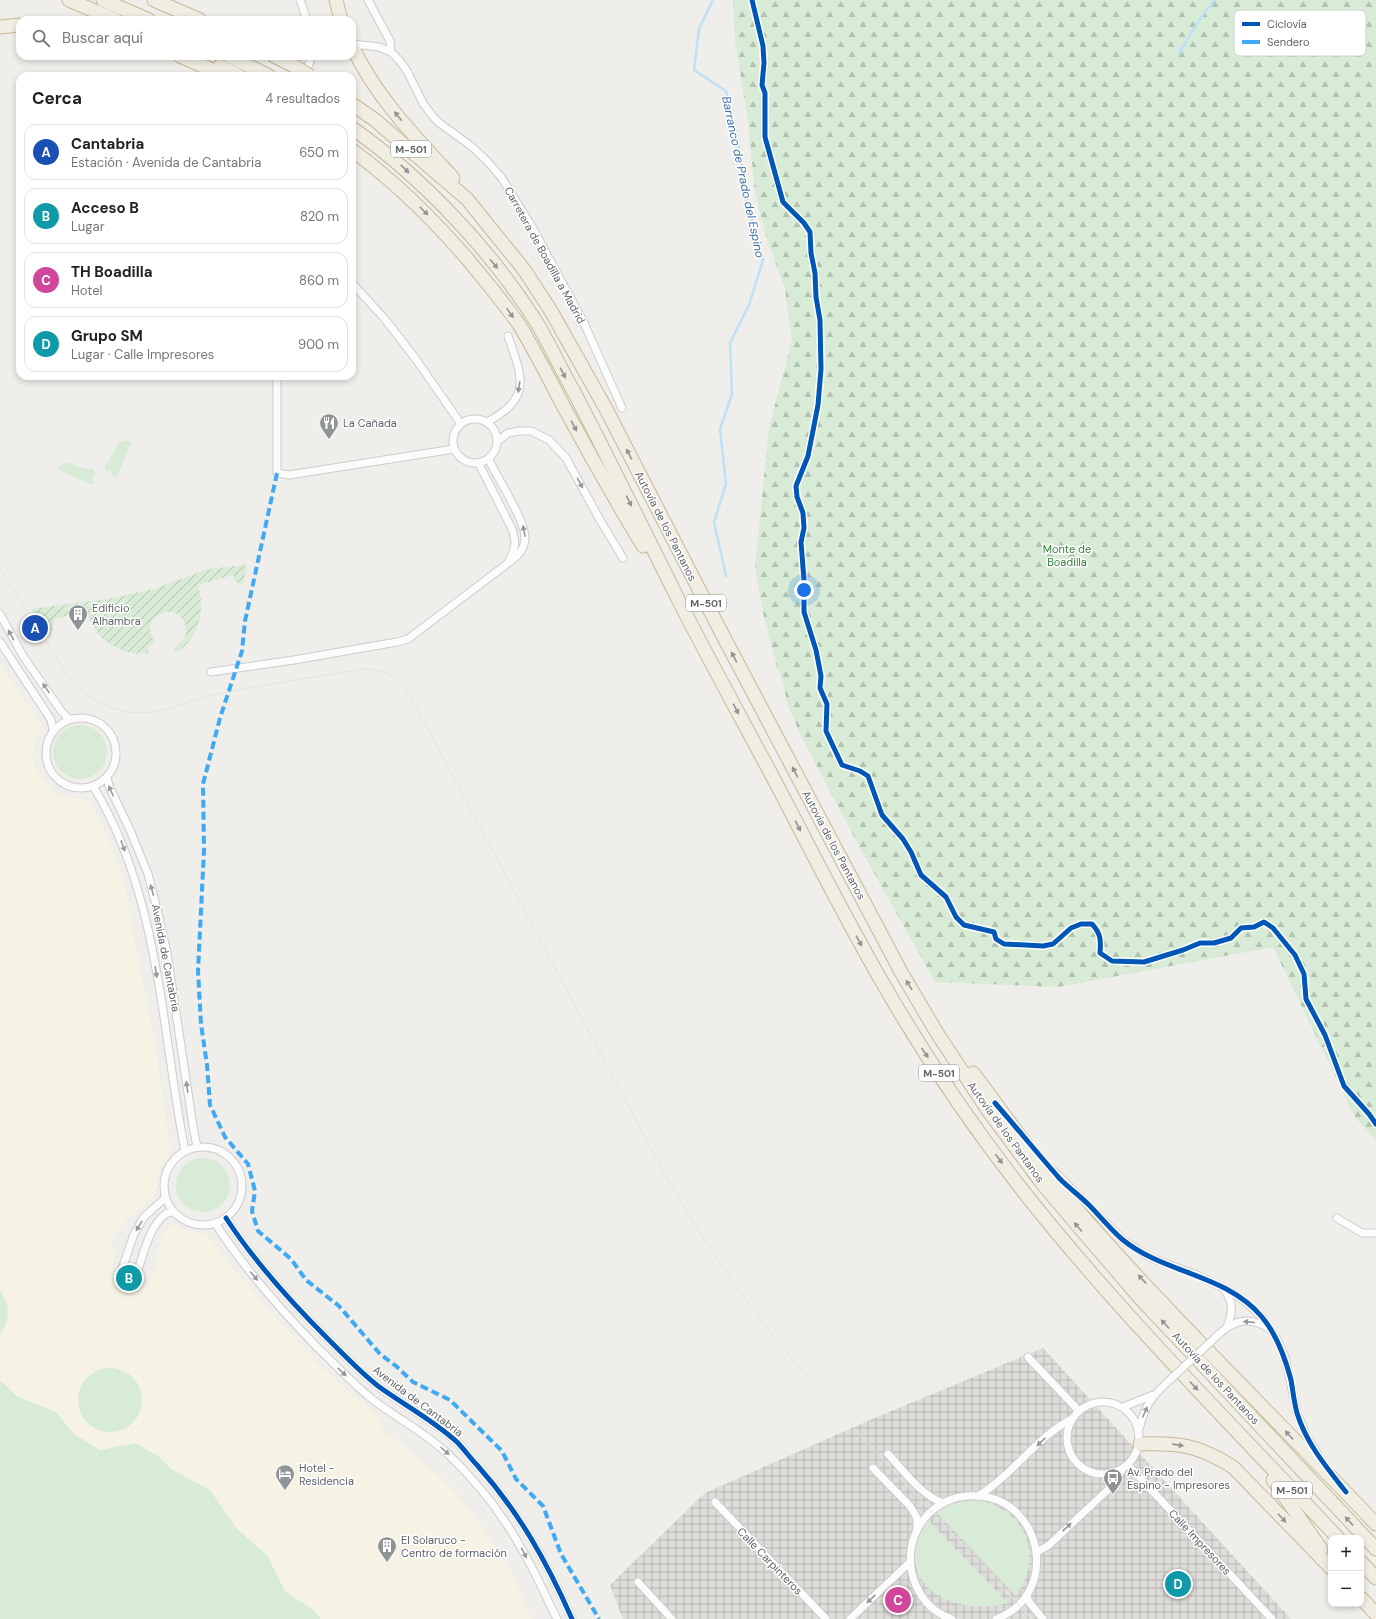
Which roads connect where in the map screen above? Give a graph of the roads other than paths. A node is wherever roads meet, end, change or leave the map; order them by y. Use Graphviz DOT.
graph roads {
  1 [pos="69,0"];
  2 [pos="103,0"];
  3 [pos="154,0"];
  4 [pos="301,0"];
  5 [pos="336,0"];
  6 [pos="368,0"];
  7 [pos="107,16"];
  8 [pos="140,16"];
  9 [pos="191,16"];
  10 [pos="306,16"];
  11 [pos="340,16"];
  12 [pos="16,26"];
  13 [pos="0,27"];
  14 [pos="356,45"];
  15 [pos="391,52"];
  16 [pos="356,55"];
  17 [pos="189,60"];
  18 [pos="206,60"];
  19 [pos="237,60"];
  20 [pos="280,60"];
  21 [pos="309,60"];
  22 [pos="217,72"];
  23 [pos="231,72"];
  24 [pos="261,72"];
  25 [pos="300,72"];
  26 [pos="356,107"];
  27 [pos="356,131"];
  28 [pos="356,153"];
  29 [pos="467,200"];
  30 [pos="356,287"];
  31 [pos="508,336"];
  32 [pos="276,380"];
  33 [pos="622,408"];
  34 [pos="487,422"];
  35 [pos="461,424"];
  36 [pos="498,441"];
  37 [pos="454,449"];
  38 [pos="489,460"];
  39 [pos="479,464"];
  40 [pos="623,558"];
  41 [pos="508,563"];
  42 [pos="679,600"];
  43 [pos="0,614"];
  44 [pos="0,642"];
  45 [pos="211,672"];
  46 [pos="69,719"];
  47 [pos="53,730"];
  48 [pos="107,777"];
  49 [pos="93,786"];
  50 [pos="929,1018"];
  51 [pos="995,1103"];
  52 [pos="197,1147"];
  53 [pos="185,1151"];
  54 [pos="165,1198"];
  55 [pos="173,1212"];
  56 [pos="226,1218"];
  57 [pos="1337,1218"];
  58 [pos="215,1223"];
  59 [pos="1376,1233"];
  60 [pos="120,1275"];
  61 [pos="135,1281"];
  62 [pos="1222,1286"];
  63 [pos="1227,1326"];
  64 [pos="1271,1330"];
  65 [pos="1028,1357"];
  66 [pos="1153,1395"];
  67 [pos="1123,1407"];
  68 [pos="1079,1411"];
  69 [pos="1072,1419"];
  70 [pos="1139,1429"];
  71 [pos="1246,1443"];
  72 [pos="1140,1444"];
  73 [pos="888,1454"];
  74 [pos="1128,1465"];
  75 [pos="873,1468"];
  76 [pos="1122,1470"];
  77 [pos="1346,1492"];
  78 [pos="978,1496"];
  79 [pos="715,1502"];
  80 [pos="943,1503"];
  81 [pos="1376,1524"];
  82 [pos="917,1529"];
  83 [pos="1335,1535"];
  84 [pos="1376,1549"];
  85 [pos="1037,1552"];
  86 [pos="1328,1557"];
  87 [pos="910,1563"];
  88 [pos="1328,1565"];
  89 [pos="1364,1565"];
  90 [pos="1376,1578"];
  91 [pos="638,1582"];
  92 [pos="1026,1596"];
  93 [pos="1364,1600"];
  94 [pos="1375,1613"];
  95 [pos="1008,1617"];
  96 [pos="557,1619"];
  97 [pos="572,1619"];
  98 [pos="672,1619"];
  99 [pos="826,1619"];
  100 [pos="850,1619"];
  101 [pos="952,1619"];
  102 [pos="996,1619"];
  103 [pos="1043,1619"];
  104 [pos="1272,1619"];
  1 -- 7 [label="highway"];
  2 -- 8 [label="highway"];
  3 -- 9 [label="highway"];
  4 -- 10 [label="street"];
  5 -- 11 [label="highway"];
  6 -- 15 [label="street, Carretera de Boadilla a Madrid"];
  12 -- 13 [label="highway"];
  14 -- 15 [label="street"];
  15 -- 33 [label="street, Carretera de Boadilla a Madrid"];
  29 -- 16 [label="highway, one-way"];
  17 -- 22 [label="highway"];
  18 -- 23 [label="highway"];
  19 -- 24 [label="highway"];
  20 -- 25 [label="highway"];
  21 -- 25 [label="street"];
  26 -- 29 [label="highway, Autovía de los Pantanos / M-501"];
  27 -- 42 [label="highway, Autovía de los Pantanos / M-501, one-way"];
  28 -- 42 [label="highway, one-way"];
  50 -- 29 [label="highway, Autovía de los Pantanos / M-501, one-way"];
  30 -- 35 [label="street"];
  31 -- 34 [label="street, one-way"];
  32 -- 37 [label="street"];
  34 -- 35 [label="street"];
  34 -- 36 [label="street"];
  35 -- 37 [label="street"];
  36 -- 38 [label="street"];
  36 -- 40 [label="street, one-way"];
  37 -- 39 [label="street"];
  38 -- 39 [label="street"];
  41 -- 38 [label="street, one-way"];
  39 -- 41 [label="street"];
  41 -- 45 [label="street"];
  42 -- 71 [label="highway, Autovía de los Pantanos / M-501, one-way"];
  46 -- 43 [label="street, one-way"];
  44 -- 47 [label="street"];
  46 -- 47 [label="street"];
  46 -- 48 [label="street"];
  47 -- 49 [label="street"];
  48 -- 49 [label="street"];
  52 -- 48 [label="street, Avenida de Cantabria, one-way"];
  49 -- 53 [label="street, Avenida de Cantabria, one-way"];
  50 -- 51 [label="highway"];
  84 -- 50 [label="highway, Autovía de los Pantanos / M-501, one-way"];
  51 -- 62 [label="street"];
  77 -- 51 [label="highway, one-way"];
  52 -- 53 [label="street"];
  52 -- 56 [label="street"];
  53 -- 54 [label="street"];
  54 -- 55 [label="street"];
  54 -- 60 [label="street, one-way"];
  55 -- 58 [label="street"];
  55 -- 61 [label="street"];
  56 -- 58 [label="street"];
  56 -- 97 [label="street, Avenida de Cantabria"];
  57 -- 59 [label="street"];
  58 -- 96 [label="street, Avenida de Cantabria, one-way"];
  62 -- 63 [label="street"];
  62 -- 64 [label="street"];
  64 -- 63 [label="street, one-way"];
  63 -- 66 [label="street, bridge"];
  64 -- 77 [label="street"];
  65 -- 68 [label="street"];
  66 -- 67 [label="street"];
  70 -- 66 [label="street, one-way"];
  67 -- 68 [label="street"];
  67 -- 70 [label="street"];
  68 -- 69 [label="street"];
  69 -- 76 [label="street"];
  69 -- 78 [label="street, one-way"];
  70 -- 72 [label="street"];
  71 -- 83 [label="highway, Autovía de los Pantanos / M-501"];
  71 -- 86 [label="highway"];
  72 -- 74 [label="street"];
  72 -- 88 [label="highway, one-way"];
  73 -- 80 [label="street"];
  74 -- 76 [label="street"];
  74 -- 104 [label="street, Calle Impresores"];
  75 -- 82 [label="street"];
  85 -- 76 [label="street, one-way"];
  77 -- 81 [label="highway"];
  78 -- 80 [label="street"];
  78 -- 85 [label="street"];
  79 -- 99 [label="street, Calle Carpinteros"];
  80 -- 82 [label="street"];
  82 -- 87 [label="street"];
  85 -- 92 [label="street"];
  87 -- 100 [label="street, one-way"];
  87 -- 101 [label="street"];
  89 -- 90 [label="highway"];
  91 -- 98 [label="street"];
  92 -- 95 [label="street"];
  92 -- 103 [label="street"];
  93 -- 94 [label="highway"];
  95 -- 102 [label="street"];
}
